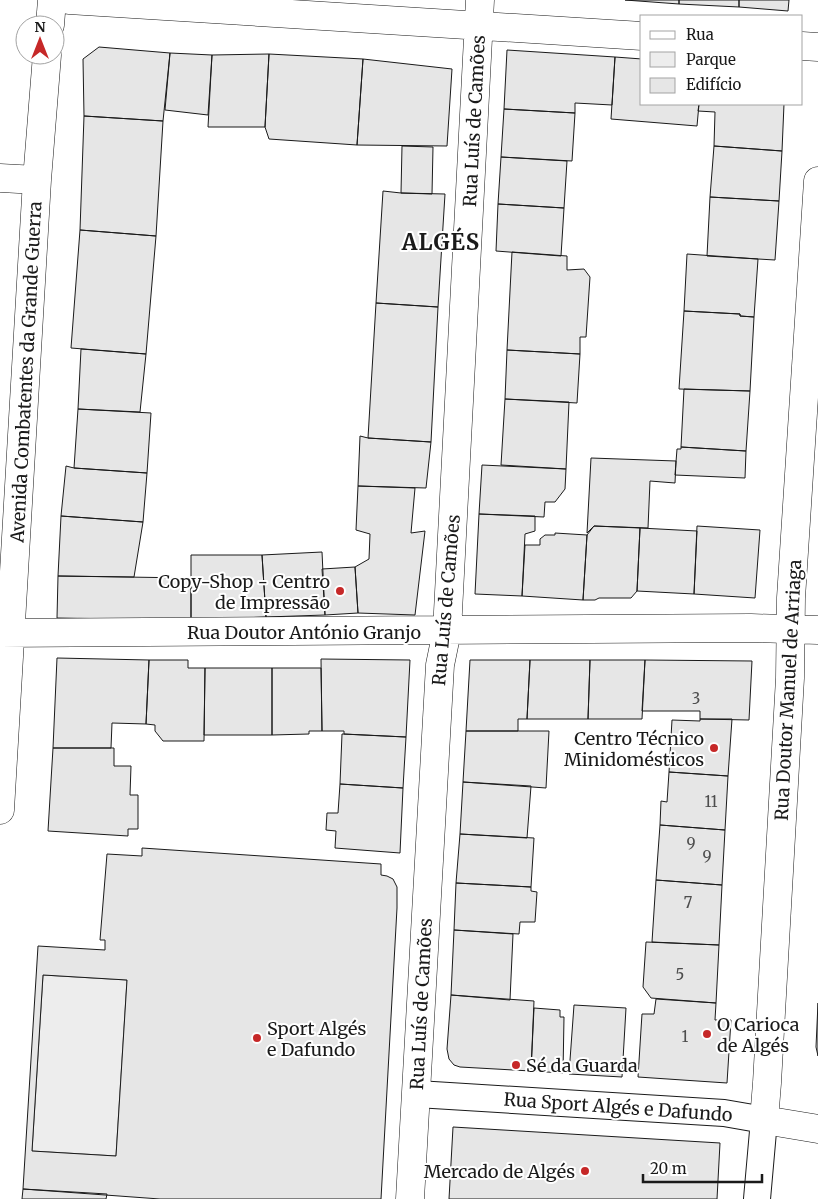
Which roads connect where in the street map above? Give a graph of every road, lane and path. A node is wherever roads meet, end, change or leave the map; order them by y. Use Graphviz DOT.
graph roads {
  1 [pos="52,0"];
  2 [pos="69,0"];
  3 [pos="480,13"];
  4 [pos="51,15"];
  5 [pos="640,36"];
  6 [pos="803,46"];
  7 [pos="818,47"];
  8 [pos="46,65"];
  9 [pos="0,178"];
  10 [pos="37,180"];
  11 [pos="818,181"];
  12 [pos="791,629"];
  13 [pos="818,630"];
  14 [pos="447,631"];
  15 [pos="5,633"];
  16 [pos="0,810"];
  17 [pos="416,1094"];
  18 [pos="764,1120"];
  19 [pos="818,1129"];
  20 [pos="410,1199"];
  21 [pos="757,1199"];
  1 -- 4 [label="street"];
  2 -- 3 [label="street"];
  3 -- 5 [label="street"];
  3 -- 14 [label="street, Rua Luís de Camões"];
  6 -- 7 [label="street"];
  8 -- 10 [label="street, Avenida Combatentes da Grande Guerra"];
  9 -- 10 [label="street"];
  10 -- 15 [label="street, Avenida Combatentes da Grande Guerra"];
  11 -- 12 [label="street, Rua Doutor Manuel de Arriaga"];
  12 -- 13 [label="street, Rua Doutor António Granjo"];
  12 -- 14 [label="street, Rua Doutor António Granjo"];
  12 -- 18 [label="street, Rua Doutor Manuel de Arriaga"];
  14 -- 15 [label="street, Rua Doutor António Granjo"];
  14 -- 17 [label="street, Rua Luís de Camões"];
  15 -- 16 [label="street, Avenida Combatentes da Grande Guerra"];
  17 -- 18 [label="street, Rua Sport Algés e Dafundo"];
  17 -- 20 [label="street, Rua Luís de Camões"];
  18 -- 19 [label="street, Rua Sport Algés e Dafundo"];
  18 -- 21 [label="street, Rua Doutor Manuel de Arriaga"];
}
